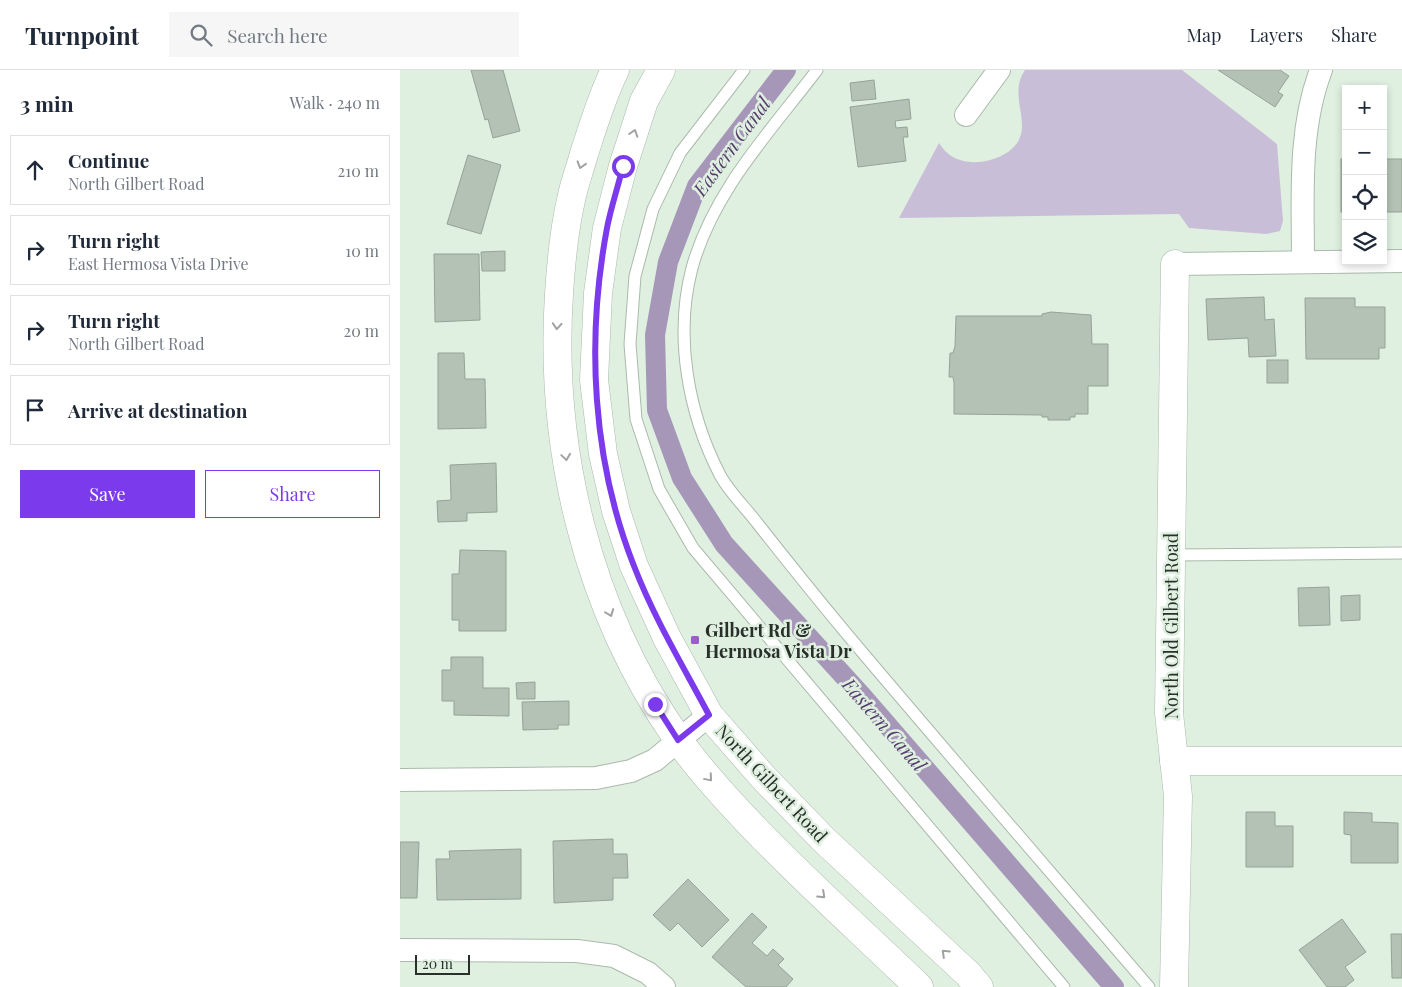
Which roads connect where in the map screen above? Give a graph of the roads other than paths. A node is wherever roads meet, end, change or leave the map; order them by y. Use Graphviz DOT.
graph roads {
  1 [pos="615,70"];
  2 [pos="660,70"];
  3 [pos="744,70"];
  4 [pos="817,70"];
  5 [pos="999,70"];
  6 [pos="1321,70"];
  7 [pos="966,115"];
  8 [pos="1402,261"];
  9 [pos="1303,262"];
  10 [pos="1175,264"];
  11 [pos="1402,553"];
  12 [pos="1172,555"];
  13 [pos="709,715"];
  14 [pos="678,740"];
  15 [pos="1174,761"];
  16 [pos="1402,761"];
  17 [pos="400,780"];
  18 [pos="400,950"];
  19 [pos="664,987"];
  20 [pos="919,987"];
  21 [pos="979,987"];
  22 [pos="1064,987"];
  23 [pos="1149,987"];
  24 [pos="1174,987"];
  1 -- 14 [label="main road, one-way"];
  13 -- 2 [label="main road, North Gilbert Road, one-way"];
  3 -- 22 [label="lane"];
  4 -- 23 [label="lane"];
  5 -- 7 [label="street"];
  6 -- 9 [label="street"];
  8 -- 9 [label="street"];
  9 -- 10 [label="street"];
  10 -- 12 [label="main road, North Old Gilbert Road"];
  11 -- 12 [label="lane"];
  12 -- 15 [label="main road, North Old Gilbert Road"];
  13 -- 14 [label="street"];
  21 -- 13 [label="main road, North Gilbert Road, one-way"];
  14 -- 17 [label="street"];
  14 -- 20 [label="main road, one-way"];
  15 -- 16 [label="main road"];
  15 -- 24 [label="main road, North Old Gilbert Road"];
  18 -- 19 [label="street"];
}
